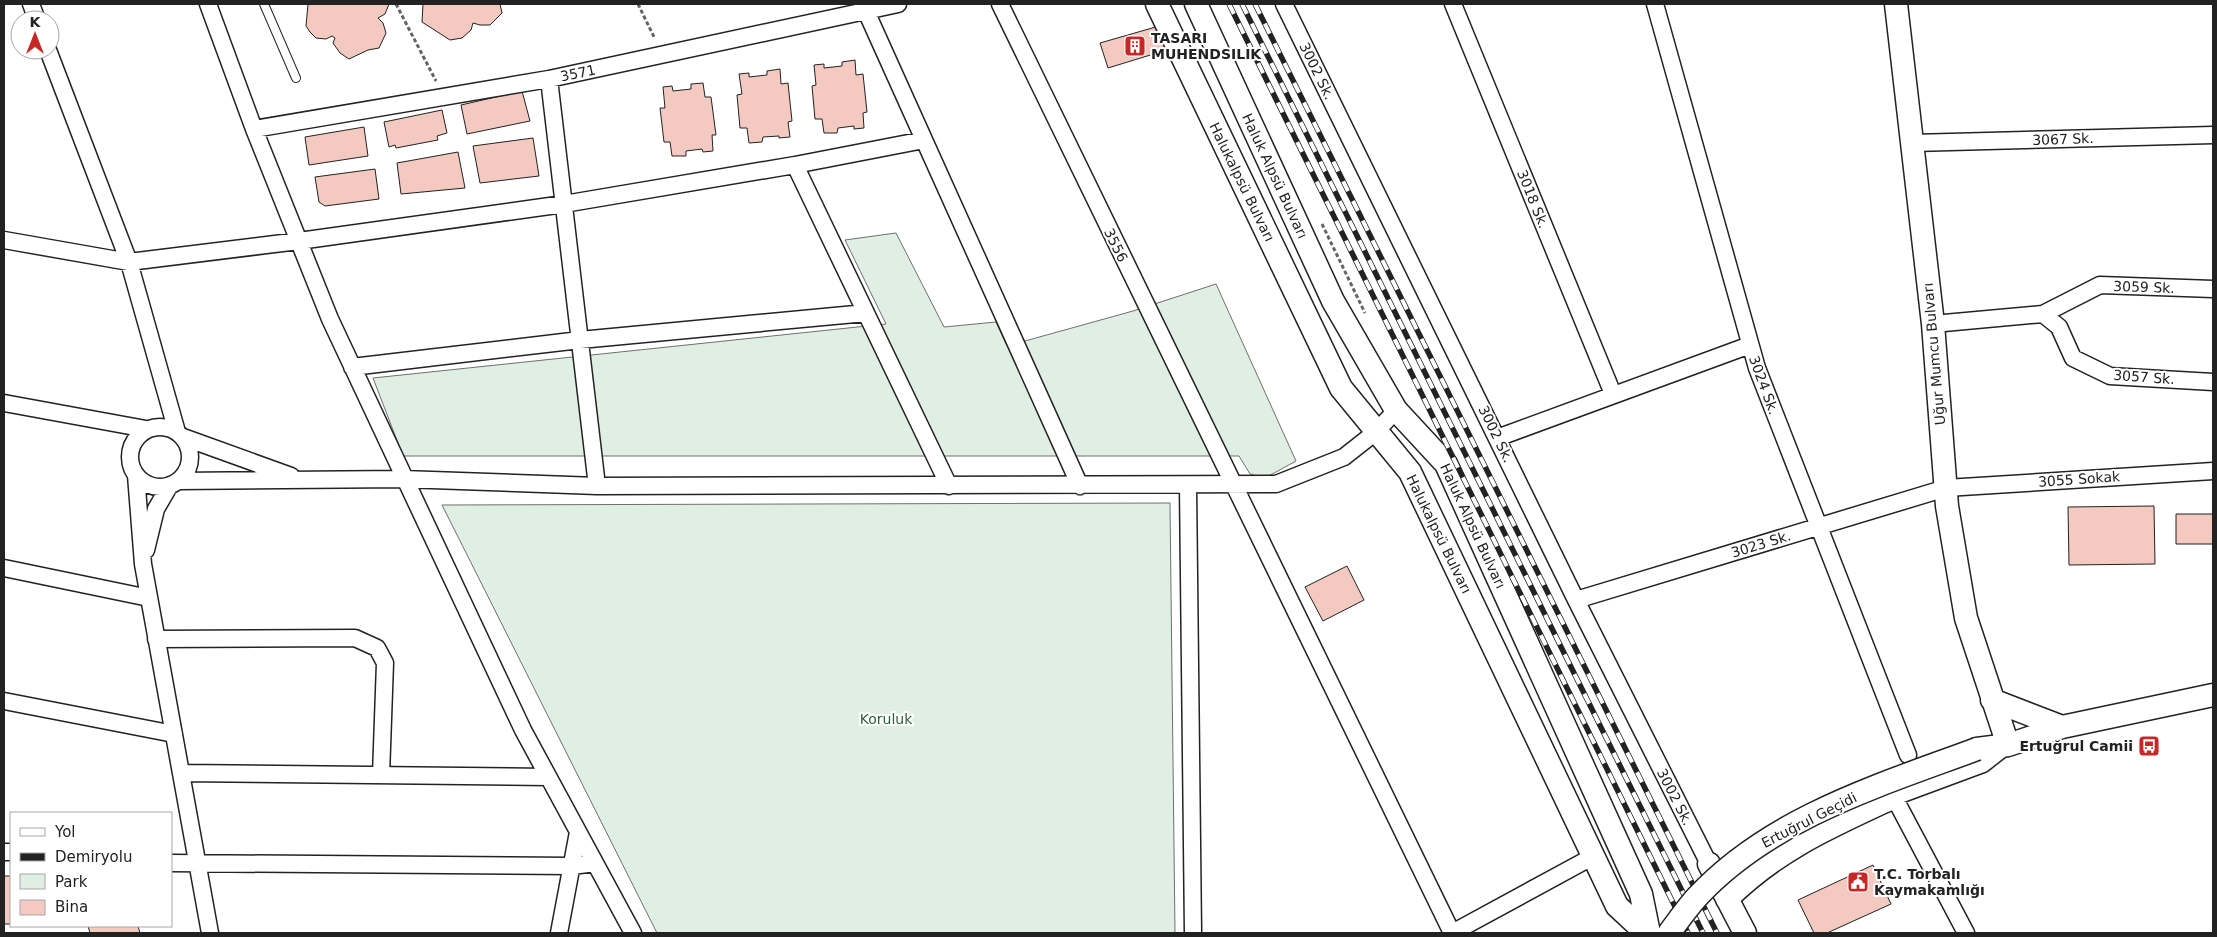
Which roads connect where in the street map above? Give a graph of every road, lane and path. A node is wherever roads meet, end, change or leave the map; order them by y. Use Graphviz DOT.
graph roads {
  1 [pos="208,4"];
  2 [pos="264,4"];
  3 [pos="396,4"];
  4 [pos="638,4"];
  5 [pos="898,4"];
  6 [pos="1000,4"];
  7 [pos="1157,4"];
  8 [pos="1196,4"];
  9 [pos="1284,4"];
  10 [pos="1453,4"];
  11 [pos="1655,4"];
  12 [pos="1896,4"];
  13 [pos="866,11"];
  14 [pos="662,55"];
  15 [pos="52,60"];
  16 [pos="296,78"];
  17 [pos="549,79"];
  18 [pos="444,97"];
  19 [pos="254,129"];
  20 [pos="2213,135"];
  21 [pos="924,140"];
  22 [pos="1913,144"];
  23 [pos="795,165"];
  24 [pos="564,204"];
  25 [pos="4,240"];
  26 [pos="299,241"];
  27 [pos="129,262"];
  28 [pos="2213,289"];
  29 [pos="866,313"];
  30 [pos="2043,314"];
  31 [pos="1933,324"];
  32 [pos="580,340"];
  33 [pos="1750,344"];
  34 [pos="352,368"];
  35 [pos="2213,382"];
  36 [pos="1613,394"];
  37 [pos="4,403"];
  38 [pos="1396,410"];
  39 [pos="146,430"];
  40 [pos="1377,431"];
  41 [pos="180,434"];
  42 [pos="1497,438"];
  43 [pos="2213,471"];
  44 [pos="136,475"];
  45 [pos="403,479"];
  46 [pos="303,480"];
  47 [pos="174,483"];
  48 [pos="597,486"];
  49 [pos="949,486"];
  50 [pos="1080,486"];
  51 [pos="1188,486"];
  52 [pos="1233,486"];
  53 [pos="1946,488"];
  54 [pos="1818,527"];
  55 [pos="143,564"];
  56 [pos="4,568"];
  57 [pos="149,598"];
  58 [pos="1576,600"];
  59 [pos="156,639"];
  60 [pos="2213,695"];
  61 [pos="1992,700"];
  62 [pos="4,701"];
  63 [pos="2062,727"];
  64 [pos="174,734"];
  65 [pos="2008,744"];
  66 [pos="1908,755"];
  67 [pos="181,773"];
  68 [pos="380,775"];
  69 [pos="548,777"];
  70 [pos="1894,797"];
  71 [pos="578,832"];
  72 [pos="1592,857"];
  73 [pos="172,863"];
  74 [pos="595,863"];
  75 [pos="197,864"];
  76 [pos="1709,864"];
  77 [pos="572,866"];
  78 [pos="1727,899"];
  79 [pos="210,933"];
  80 [pos="559,933"];
  81 [pos="633,933"];
  82 [pos="1193,933"];
  83 [pos="1452,933"];
  84 [pos="1648,933"];
  85 [pos="1670,933"];
  86 [pos="1745,933"];
  87 [pos="1966,933"];
  1 -- 19 [label="street"];
  2 -- 16 [label="lane"];
  3 -- 18 [label="path"];
  4 -- 14 [label="path"];
  5 -- 13 [label="street, 3571"];
  6 -- 52 [label="street, 3556"];
  7 -- 40 [label="main road, Halukalpsü Bulvarı"];
  8 -- 38 [label="main road, Haluk Alpsü Bulvarı"];
  9 -- 42 [label="street, 3002 Sk."];
  10 -- 36 [label="street, 3018 Sk."];
  11 -- 33 [label="street, 3024 Sk."];
  12 -- 22 [label="main road, Uğur Mumcu Bulvarı"];
  13 -- 14 [label="street, 3571"];
  13 -- 21 [label="street"];
  14 -- 17 [label="street, 3571"];
  15 -- 27 [label="street"];
  17 -- 18 [label="street, 3571"];
  17 -- 24 [label="street"];
  18 -- 19 [label="street, 3571"];
  19 -- 26 [label="street"];
  20 -- 22 [label="street, 3067 Sk."];
  21 -- 23 [label="street"];
  21 -- 50 [label="street"];
  22 -- 31 [label="main road, Uğur Mumcu Bulvarı"];
  23 -- 24 [label="street"];
  23 -- 29 [label="street"];
  24 -- 26 [label="street"];
  24 -- 32 [label="street"];
  25 -- 27 [label="street"];
  26 -- 27 [label="street"];
  26 -- 34 [label="street"];
  27 -- 41 [label="street"];
  28 -- 30 [label="street, 3059 Sk."];
  29 -- 32 [label="street"];
  29 -- 49 [label="street"];
  30 -- 31 [label="street, 3059 Sk."];
  30 -- 35 [label="street, 3057 Sk."];
  31 -- 53 [label="main road, Uğur Mumcu Bulvarı"];
  32 -- 34 [label="street"];
  32 -- 48 [label="street"];
  33 -- 36 [label="street"];
  33 -- 54 [label="street, 3024 Sk."];
  34 -- 45 [label="street"];
  36 -- 42 [label="street"];
  37 -- 39 [label="street"];
  38 -- 40 [label="street"];
  38 -- 84 [label="main road, Haluk Alpsü Bulvarı"];
  39 -- 41 [label="street"];
  39 -- 44 [label="street"];
  40 -- 52 [label="street"];
  40 -- 72 [label="main road, Halukalpsü Bulvarı"];
  41 -- 46 [label="street"];
  41 -- 47 [label="street"];
  42 -- 58 [label="street, 3002 Sk."];
  43 -- 53 [label="street, 3055 Sokak"];
  44 -- 47 [label="street"];
  44 -- 55 [label="street"];
  45 -- 46 [label="street"];
  45 -- 48 [label="street"];
  45 -- 69 [label="street"];
  46 -- 47 [label="street"];
  47 -- 55 [label="street"];
  48 -- 49 [label="street"];
  49 -- 50 [label="street"];
  50 -- 51 [label="street"];
  51 -- 52 [label="street"];
  51 -- 82 [label="street"];
  52 -- 83 [label="street, 3556"];
  53 -- 54 [label="street, 3023 Sk."];
  53 -- 61 [label="main road, Uğur Mumcu Bulvarı"];
  54 -- 58 [label="street, 3023 Sk."];
  54 -- 66 [label="street, 3024 Sk."];
  55 -- 57 [label="street"];
  56 -- 57 [label="street"];
  57 -- 59 [label="street"];
  58 -- 76 [label="street, 3002 Sk."];
  59 -- 64 [label="street"];
  59 -- 68 [label="street"];
  60 -- 63 [label="main road, Ertuğrul Geçidi"];
  61 -- 63 [label="main road"];
  61 -- 65 [label="main road, Uğur Mumcu Bulvarı"];
  62 -- 64 [label="street"];
  63 -- 65 [label="main road, Ertuğrul Geçidi"];
  64 -- 67 [label="street"];
  65 -- 70 [label="street"];
  65 -- 85 [label="main road, Ertuğrul Geçidi, bridge"];
  67 -- 68 [label="street"];
  67 -- 75 [label="street"];
  68 -- 69 [label="street"];
  69 -- 71 [label="street"];
  70 -- 78 [label="main road"];
  70 -- 87 [label="street"];
  71 -- 74 [label="street"];
  71 -- 77 [label="street"];
  72 -- 83 [label="street"];
  72 -- 84 [label="main road, Halukalpsü Bulvarı"];
  73 -- 75 [label="street"];
  74 -- 77 [label="street"];
  74 -- 81 [label="street"];
  75 -- 77 [label="street"];
  75 -- 79 [label="street"];
  76 -- 78 [label="main road"];
  77 -- 80 [label="street"];
  78 -- 86 [label="main road"];
}
